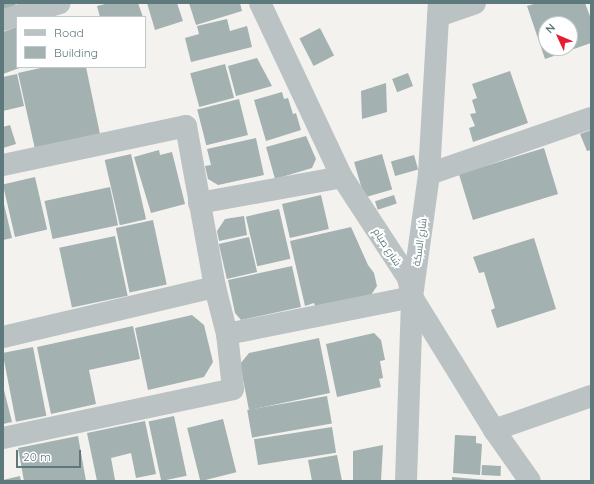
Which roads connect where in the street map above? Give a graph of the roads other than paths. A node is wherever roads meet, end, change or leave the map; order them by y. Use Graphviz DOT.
graph roads {
  1 [pos="60,3"];
  2 [pos="260,3"];
  3 [pos="475,3"];
  4 [pos="439,9"];
  5 [pos="16,16"];
  6 [pos="16,16"];
  7 [pos="3,20"];
  8 [pos="591,118"];
  9 [pos="3,165"];
  10 [pos="429,174"];
  11 [pos="342,177"];
  12 [pos="199,203"];
  13 [pos="215,288"];
  14 [pos="412,297"];
  15 [pos="227,334"];
  16 [pos="3,337"];
  17 [pos="591,396"];
  18 [pos="494,430"];
  19 [pos="3,438"];
  20 [pos="406,481"];
  21 [pos="530,481"];
  1 -- 5 [label="street"];
  2 -- 11 [label="street, شارع صيام"];
  3 -- 4 [label="street"];
  4 -- 10 [label="street, شارع السكة"];
  6 -- 7 [label="street"];
  8 -- 10 [label="street"];
  9 -- 12 [label="street"];
  10 -- 14 [label="street, شارع السكة"];
  11 -- 12 [label="street"];
  11 -- 14 [label="street, شارع صيام"];
  12 -- 13 [label="street"];
  13 -- 15 [label="street"];
  13 -- 16 [label="street"];
  14 -- 15 [label="street"];
  14 -- 18 [label="street, شارع صيام"];
  14 -- 20 [label="street, شارع السكة"];
  15 -- 19 [label="street"];
  17 -- 18 [label="street"];
  18 -- 21 [label="street, شارع صيام"];
}
